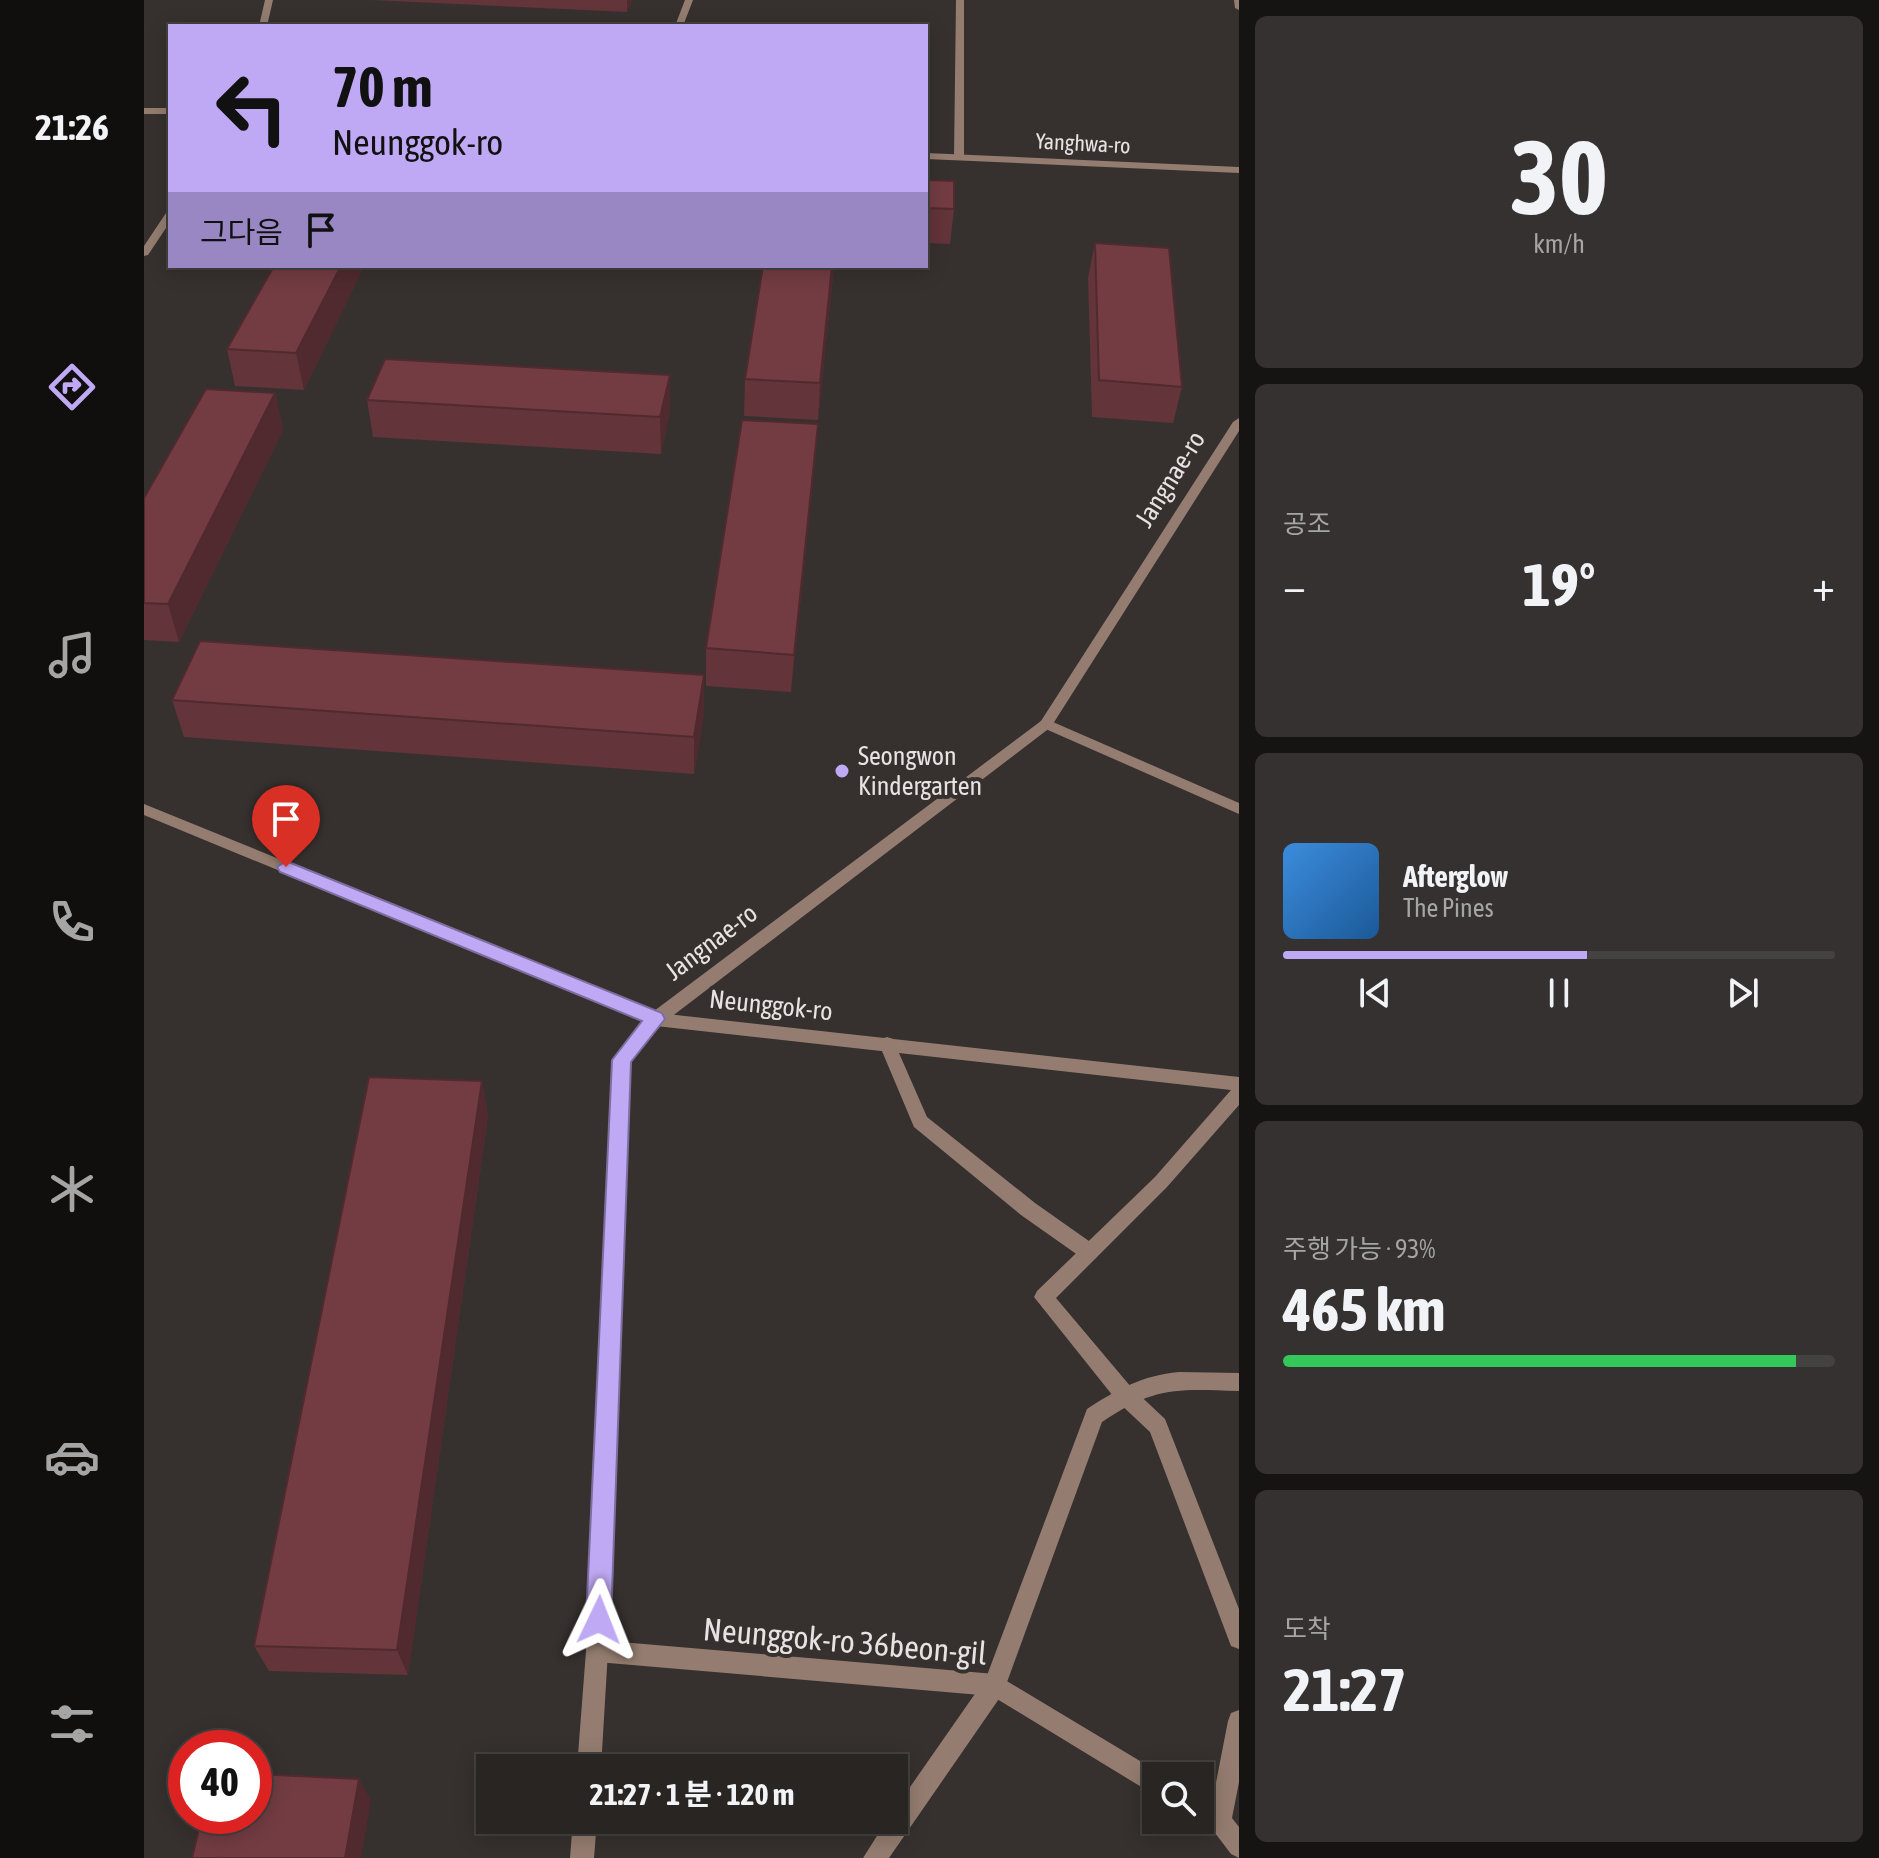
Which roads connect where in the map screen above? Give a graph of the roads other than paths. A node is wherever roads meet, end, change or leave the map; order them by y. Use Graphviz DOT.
graph roads {
  1 [pos="269,0"];
  2 [pos="689,0"];
  3 [pos="960,0"];
  4 [pos="1238,0"];
  5 [pos="1239,8"];
  6 [pos="263,24"];
  7 [pos="680,24"];
  8 [pos="144,111"];
  9 [pos="168,111"];
  10 [pos="928,156"];
  11 [pos="959,157"];
  12 [pos="1239,170"];
  13 [pos="168,218"];
  14 [pos="144,253"];
  15 [pos="1239,422"];
  16 [pos="1046,724"];
  17 [pos="144,809"];
  18 [pos="1239,809"];
  19 [pos="656,1019"];
  20 [pos="887,1044"];
  21 [pos="1239,1084"];
  22 [pos="1239,1093"];
  23 [pos="1089,1252"];
  24 [pos="1239,1382"];
  25 [pos="1124,1394"];
  26 [pos="1239,1638"];
  27 [pos="597,1651"];
  28 [pos="995,1685"];
  29 [pos="1239,1721"];
  30 [pos="590,1754"];
  31 [pos="1142,1774"];
  32 [pos="1214,1802"];
  33 [pos="1214,1819"];
  34 [pos="584,1834"];
  35 [pos="1239,1846"];
  36 [pos="582,1858"];
  37 [pos="875,1858"];
  1 -- 6 [label="street"];
  2 -- 7 [label="street"];
  3 -- 11 [label="street"];
  4 -- 5 [label="street"];
  8 -- 9 [label="street"];
  10 -- 11 [label="street, Yanghwa-ro"];
  11 -- 12 [label="street, Yanghwa-ro"];
  13 -- 14 [label="street"];
  15 -- 16 [label="street, Jangnae-ro"];
  16 -- 18 [label="street"];
  16 -- 19 [label="street, Jangnae-ro"];
  17 -- 19 [label="street, Neunggok-ro"];
  19 -- 20 [label="street, Neunggok-ro"];
  19 -- 27 [label="street, Jangnae-ro"];
  20 -- 21 [label="street, Neunggok-ro"];
  20 -- 23 [label="street"];
  22 -- 23 [label="street"];
  23 -- 25 [label="street"];
  24 -- 25 [label="street"];
  25 -- 26 [label="street"];
  25 -- 28 [label="street"];
  27 -- 28 [label="street, Neunggok-ro 36beon-gil"];
  27 -- 30 [label="street, Jangnae-ro"];
  28 -- 31 [label="street, Neunggok-ro 36beon-gil"];
  28 -- 37 [label="street"];
  29 -- 32 [label="street"];
  33 -- 35 [label="street"];
  34 -- 36 [label="street"];
}
